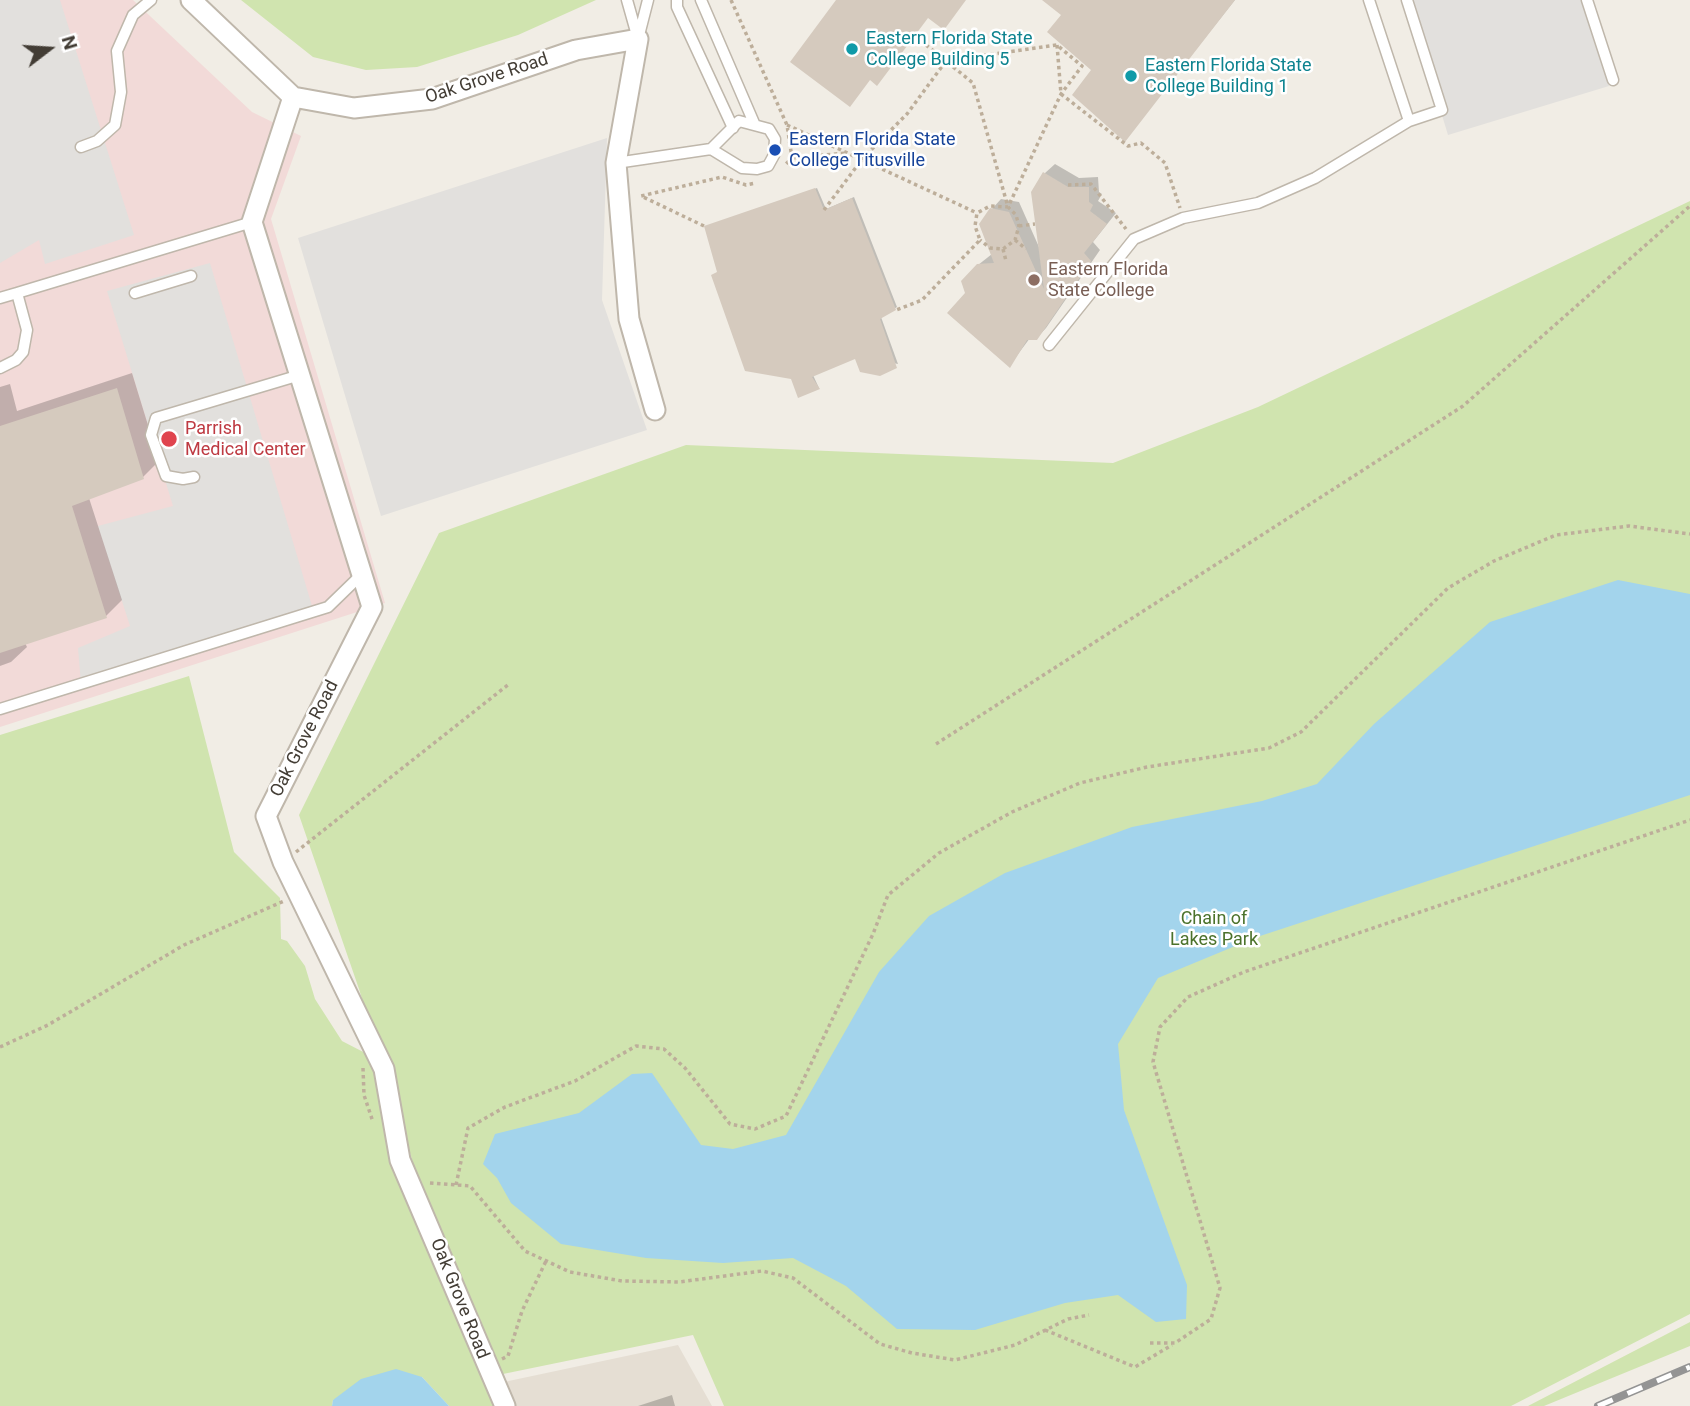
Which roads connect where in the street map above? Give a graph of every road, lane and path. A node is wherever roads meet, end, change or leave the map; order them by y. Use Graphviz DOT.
graph roads {
  1 [pos="151,0"];
  2 [pos="191,0"];
  3 [pos="627,0"];
  4 [pos="648,0"];
  5 [pos="677,0"];
  6 [pos="701,0"];
  7 [pos="1369,0"];
  8 [pos="1407,0"];
  9 [pos="1587,0"];
  10 [pos="915,36"];
  11 [pos="638,39"];
  12 [pos="1057,45"];
  13 [pos="946,61"];
  14 [pos="1613,80"];
  15 [pos="1061,94"];
  16 [pos="293,97"];
  17 [pos="1409,121"];
  18 [pos="754,123"];
  19 [pos="788,125"];
  20 [pos="733,128"];
  21 [pos="81,147"];
  22 [pos="711,149"];
  23 [pos="848,153"];
  24 [pos="792,158"];
  25 [pos="862,159"];
  26 [pos="616,163"];
  27 [pos="1068,185"];
  28 [pos="1690,206"];
  29 [pos="1008,207"];
  30 [pos="824,209"];
  31 [pos="977,213"];
  32 [pos="1183,218"];
  33 [pos="253,222"];
  34 [pos="1035,224"];
  35 [pos="1019,226"];
  36 [pos="1134,239"];
  37 [pos="980,240"];
  38 [pos="1015,240"];
  39 [pos="1027,248"];
  40 [pos="1003,249"];
  41 [pos="1006,261"];
  42 [pos="191,276"];
  43 [pos="17,293"];
  44 [pos="135,293"];
  45 [pos="0,298"];
  46 [pos="896,310"];
  47 [pos="1049,345"];
  48 [pos="0,368"];
  49 [pos="300,375"];
  50 [pos="656,410"];
  51 [pos="194,477"];
  52 [pos="1690,534"];
  53 [pos="362,574"];
  54 [pos="509,684"];
  55 [pos="0,709"];
  56 [pos="936,744"];
  57 [pos="1690,820"];
  58 [pos="283,862"];
  59 [pos="291,913"];
  60 [pos="0,1047"];
  61 [pos="362,1059"];
  62 [pos="376,1130"];
  63 [pos="411,1181"];
  64 [pos="456,1185"];
  65 [pos="546,1261"];
  66 [pos="1089,1315"];
  67 [pos="1045,1330"];
  68 [pos="1150,1343"];
  69 [pos="1175,1343"];
  70 [pos="487,1366"];
  71 [pos="505,1406"];
  1 -- 21 [label="lane"];
  2 -- 16 [label="street"];
  3 -- 11 [label="lane"];
  4 -- 11 [label="lane"];
  5 -- 20 [label="lane"];
  6 -- 18 [label="lane"];
  7 -- 17 [label="lane"];
  8 -- 17 [label="lane"];
  9 -- 14 [label="lane"];
  10 -- 13 [label="path"];
  11 -- 16 [label="street, Oak Grove Road"];
  11 -- 26 [label="street"];
  12 -- 13 [label="path"];
  12 -- 15 [label="path"];
  12 -- 15 [label="path"];
  13 -- 25 [label="path"];
  13 -- 29 [label="path"];
  15 -- 29 [label="path"];
  15 -- 32 [label="path"];
  16 -- 33 [label="street"];
  17 -- 32 [label="lane"];
  18 -- 20 [label="lane"];
  18 -- 22 [label="lane"];
  19 -- 23 [label="path"];
  20 -- 22 [label="lane"];
  22 -- 26 [label="lane"];
  23 -- 24 [label="path"];
  23 -- 25 [label="path"];
  25 -- 30 [label="path"];
  25 -- 31 [label="path"];
  26 -- 50 [label="street"];
  27 -- 36 [label="path"];
  28 -- 56 [label="path"];
  29 -- 31 [label="path"];
  29 -- 35 [label="path"];
  31 -- 37 [label="path"];
  32 -- 36 [label="lane"];
  33 -- 43 [label="lane"];
  33 -- 49 [label="street, Oak Grove Road"];
  34 -- 35 [label="path"];
  35 -- 38 [label="path"];
  36 -- 47 [label="lane"];
  37 -- 40 [label="path"];
  37 -- 46 [label="path"];
  38 -- 39 [label="path"];
  38 -- 40 [label="path"];
  40 -- 41 [label="path"];
  42 -- 44 [label="lane"];
  43 -- 45 [label="lane"];
  43 -- 48 [label="lane"];
  49 -- 51 [label="lane"];
  49 -- 53 [label="street, Oak Grove Road"];
  52 -- 64 [label="path"];
  53 -- 55 [label="lane"];
  53 -- 58 [label="street, Oak Grove Road"];
  54 -- 58 [label="path"];
  57 -- 69 [label="path"];
  58 -- 63 [label="street, Oak Grove Road"];
  59 -- 60 [label="path"];
  61 -- 62 [label="path"];
  63 -- 64 [label="path"];
  63 -- 70 [label="street, Oak Grove Road"];
  64 -- 65 [label="path"];
  65 -- 67 [label="path"];
  65 -- 70 [label="path"];
  66 -- 67 [label="path"];
  67 -- 69 [label="path"];
  68 -- 69 [label="path"];
  70 -- 71 [label="street, Oak Grove Road"];
}
